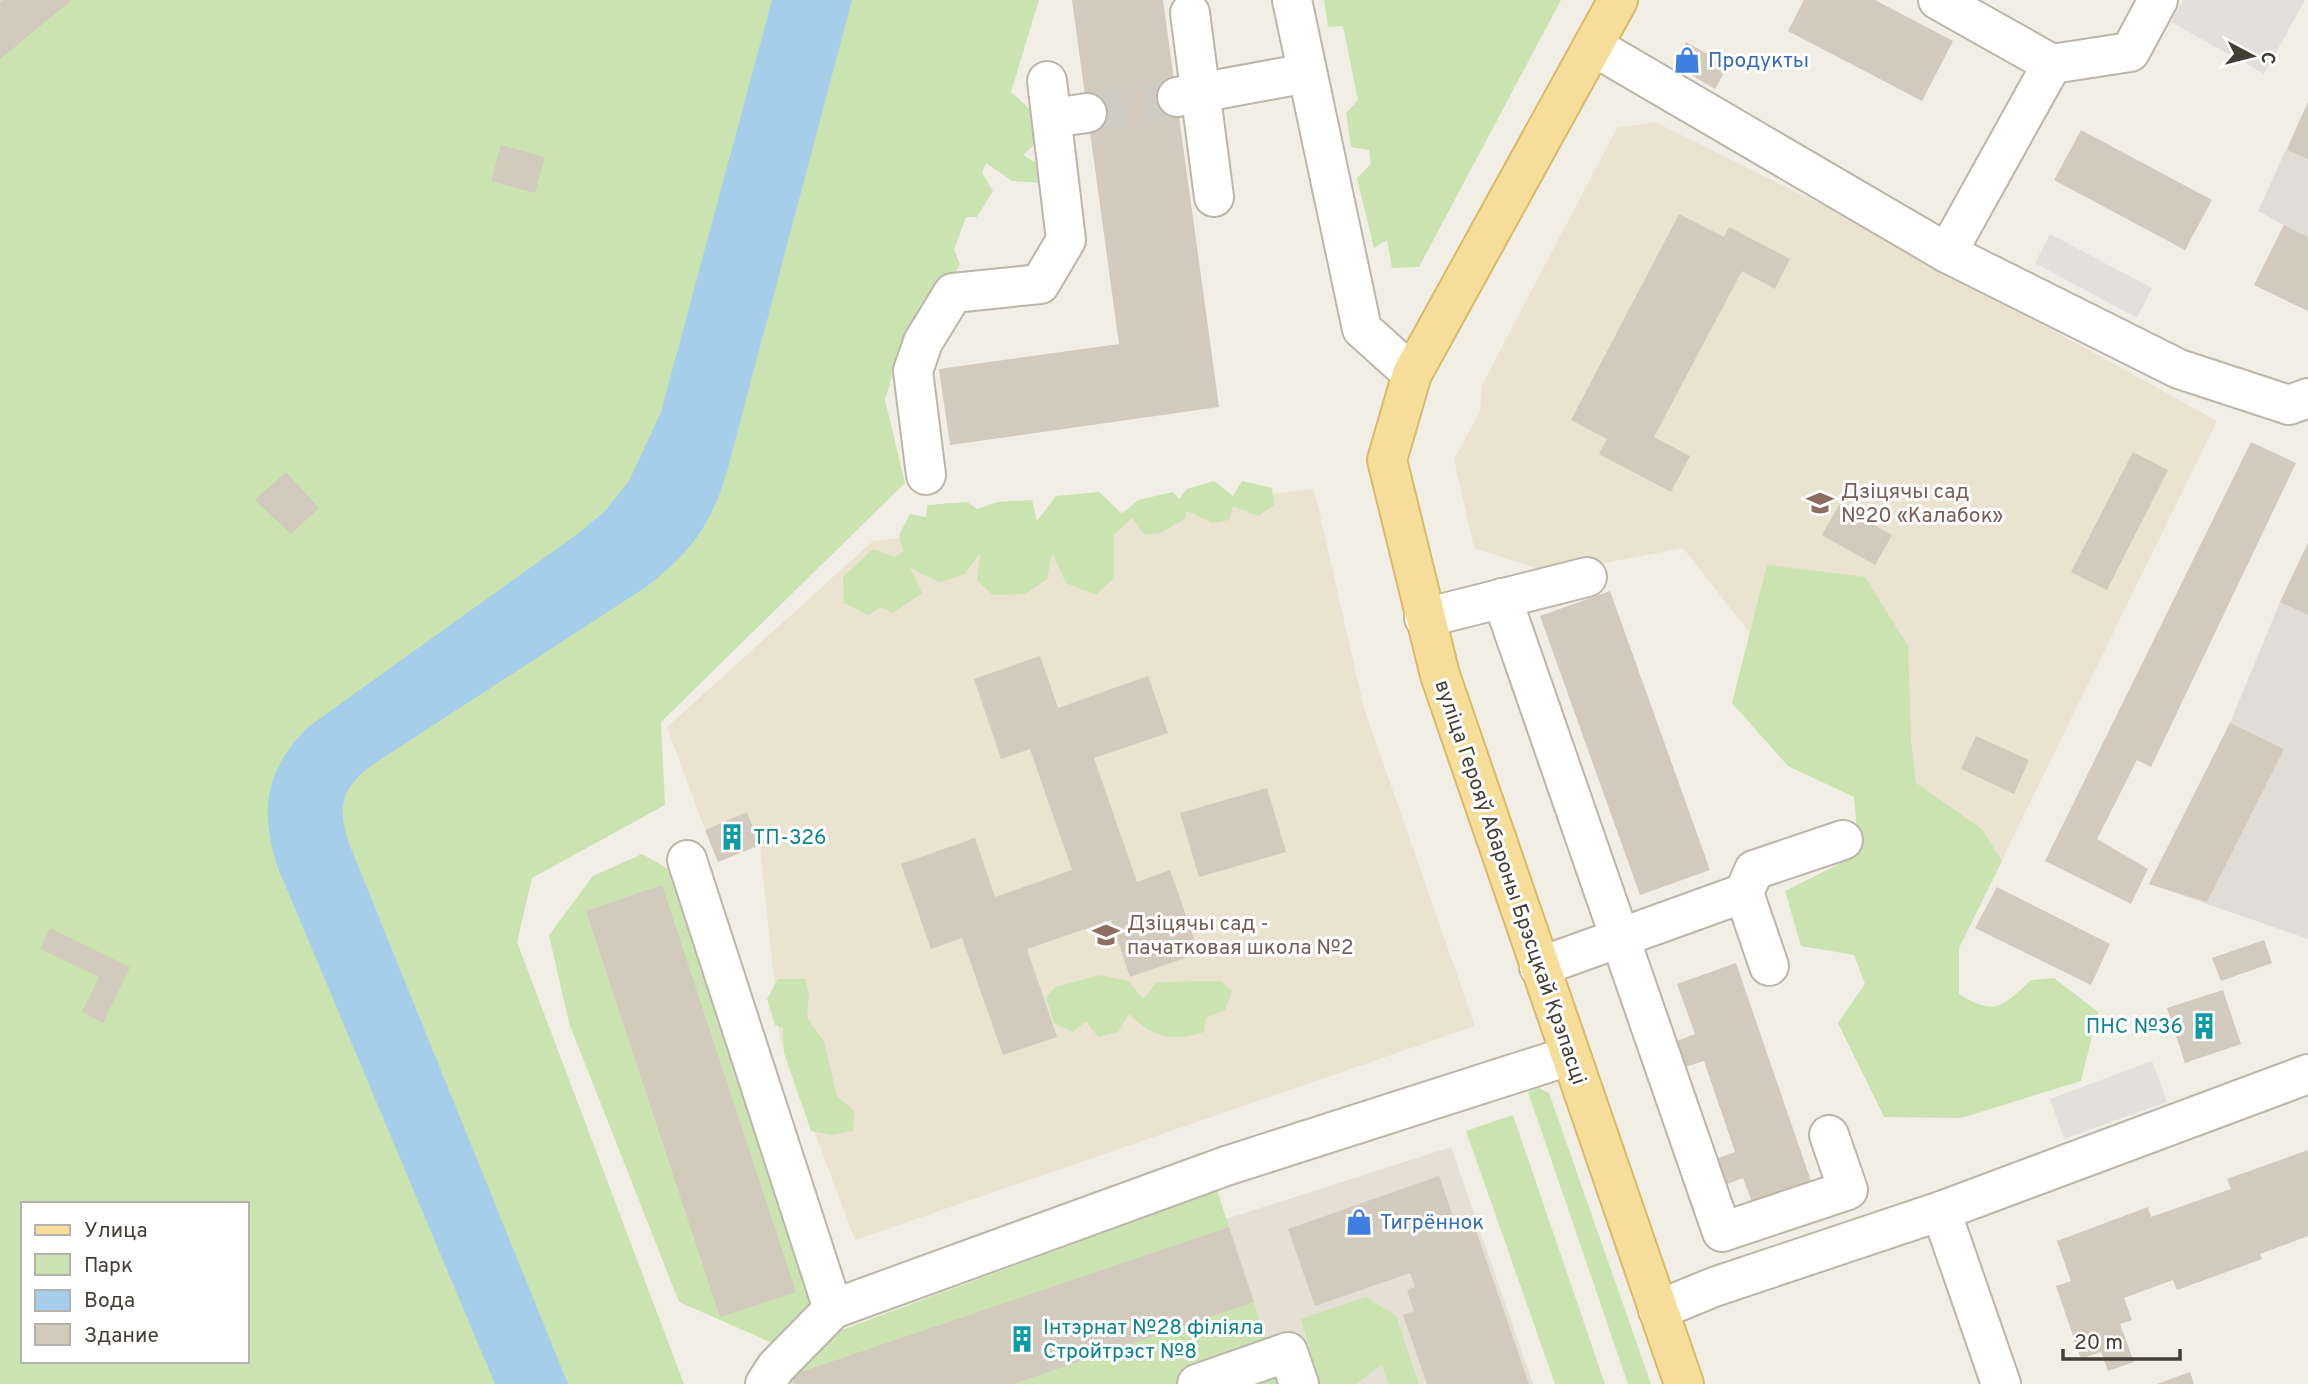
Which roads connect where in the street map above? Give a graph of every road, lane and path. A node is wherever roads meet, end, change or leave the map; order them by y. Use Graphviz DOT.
graph roads {
  1 [pos="1292,0"];
  2 [pos="1618,0"];
  3 [pos="1938,0"];
  4 [pos="2158,0"];
  5 [pos="1190,13"];
  6 [pos="1593,46"];
  7 [pos="2052,64"];
  8 [pos="1307,73"];
  9 [pos="1047,81"];
  10 [pos="1189,95"];
  11 [pos="1214,197"];
  12 [pos="1947,253"];
  13 [pos="1412,373"];
  14 [pos="2308,398"];
  15 [pos="926,475"];
  16 [pos="1587,577"];
  17 [pos="1502,598"];
  18 [pos="1424,618"];
  19 [pos="1843,840"];
  20 [pos="687,860"];
  21 [pos="1744,893"];
  22 [pos="1618,938"];
  23 [pos="1769,966"];
  24 [pos="1539,967"];
  25 [pos="1569,1056"];
  26 [pos="2308,1074"];
  27 [pos="1829,1135"];
  28 [pos="1941,1211"];
  29 [pos="833,1309"];
  30 [pos="1658,1310"];
  31 [pos="765,1384"];
  32 [pos="1197,1384"];
  33 [pos="1299,1384"];
  34 [pos="1684,1384"];
  35 [pos="2001,1384"];
  1 -- 8 [label="street"];
  2 -- 6 [label="main road, вуліца Герояў Абароны Брэсцкай Крэпасці"];
  3 -- 7 [label="street"];
  4 -- 7 [label="street"];
  5 -- 10 [label="street"];
  6 -- 12 [label="street"];
  6 -- 13 [label="main road, вуліца Герояў Абароны Брэсцкай Крэпасці"];
  7 -- 12 [label="street"];
  8 -- 10 [label="street"];
  8 -- 13 [label="street"];
  9 -- 15 [label="street"];
  10 -- 11 [label="street"];
  12 -- 14 [label="street"];
  13 -- 18 [label="main road, вуліца Герояў Абароны Брэсцкай Крэпасці"];
  16 -- 17 [label="street"];
  17 -- 18 [label="street"];
  17 -- 22 [label="street"];
  18 -- 24 [label="main road, вуліца Герояў Абароны Брэсцкай Крэпасці"];
  19 -- 21 [label="street"];
  20 -- 29 [label="street"];
  21 -- 22 [label="street"];
  21 -- 23 [label="street"];
  22 -- 24 [label="street"];
  22 -- 27 [label="street"];
  24 -- 25 [label="main road, вуліца Герояў Абароны Брэсцкай Крэпасці"];
  25 -- 29 [label="street"];
  25 -- 30 [label="main road, вуліца Герояў Абароны Брэсцкай Крэпасці"];
  26 -- 28 [label="street"];
  28 -- 30 [label="street"];
  28 -- 35 [label="street"];
  29 -- 31 [label="street"];
  30 -- 34 [label="main road, вуліца Герояў Абароны Брэсцкай Крэпасці"];
  32 -- 33 [label="street"];
}
